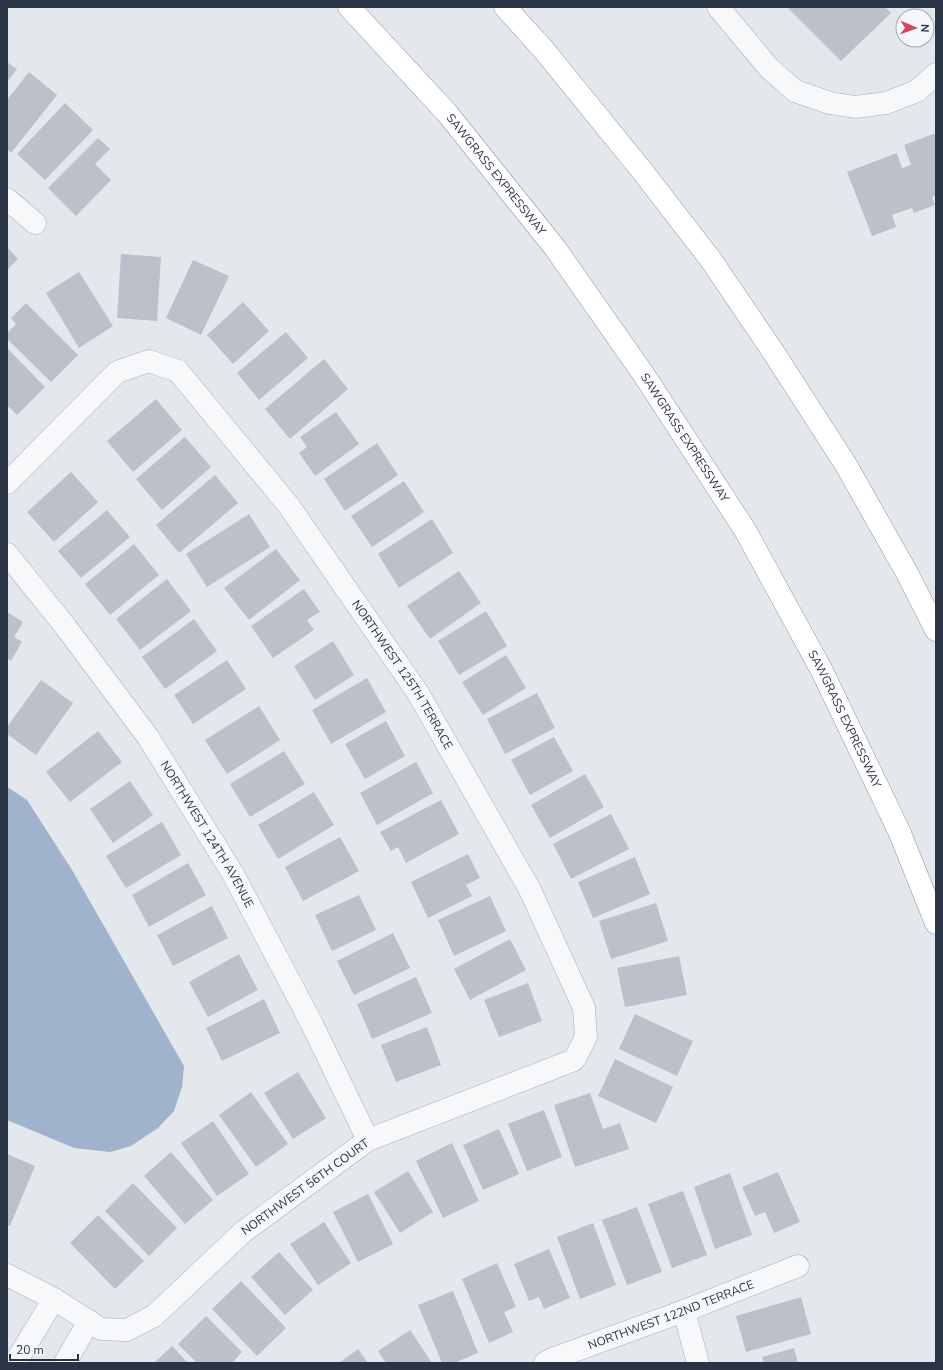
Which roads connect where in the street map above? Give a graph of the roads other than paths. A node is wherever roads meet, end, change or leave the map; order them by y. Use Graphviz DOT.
graph roads {
  1 [pos="349,7"];
  2 [pos="505,7"];
  3 [pos="718,7"];
  4 [pos="936,74"];
  5 [pos="7,199"];
  6 [pos="35,223"];
  7 [pos="7,483"];
  8 [pos="7,554"];
  9 [pos="936,630"];
  10 [pos="936,923"];
  11 [pos="586,1037"];
  12 [pos="368,1140"];
  13 [pos="798,1266"];
  14 [pos="7,1275"];
  15 [pos="54,1299"];
  16 [pos="684,1311"];
  17 [pos="89,1321"];
  18 [pos="15,1363"];
  19 [pos="64,1363"];
  20 [pos="545,1363"];
  21 [pos="698,1363"];
  1 -- 10 [label="highway, SAWGRASS EXPRESSWAY"];
  2 -- 9 [label="highway"];
  3 -- 4 [label="street"];
  5 -- 6 [label="street"];
  7 -- 11 [label="street, NORTHWEST 125TH TERRACE"];
  8 -- 12 [label="street, NORTHWEST 124TH AVENUE"];
  11 -- 12 [label="street, NORTHWEST 56TH COURT"];
  12 -- 17 [label="street, NORTHWEST 56TH COURT"];
  13 -- 16 [label="street, NORTHWEST 122ND TERRACE"];
  14 -- 15 [label="street"];
  15 -- 17 [label="street"];
  15 -- 18 [label="street"];
  16 -- 20 [label="street, NORTHWEST 122ND TERRACE"];
  16 -- 21 [label="street"];
  17 -- 19 [label="street"];
}
